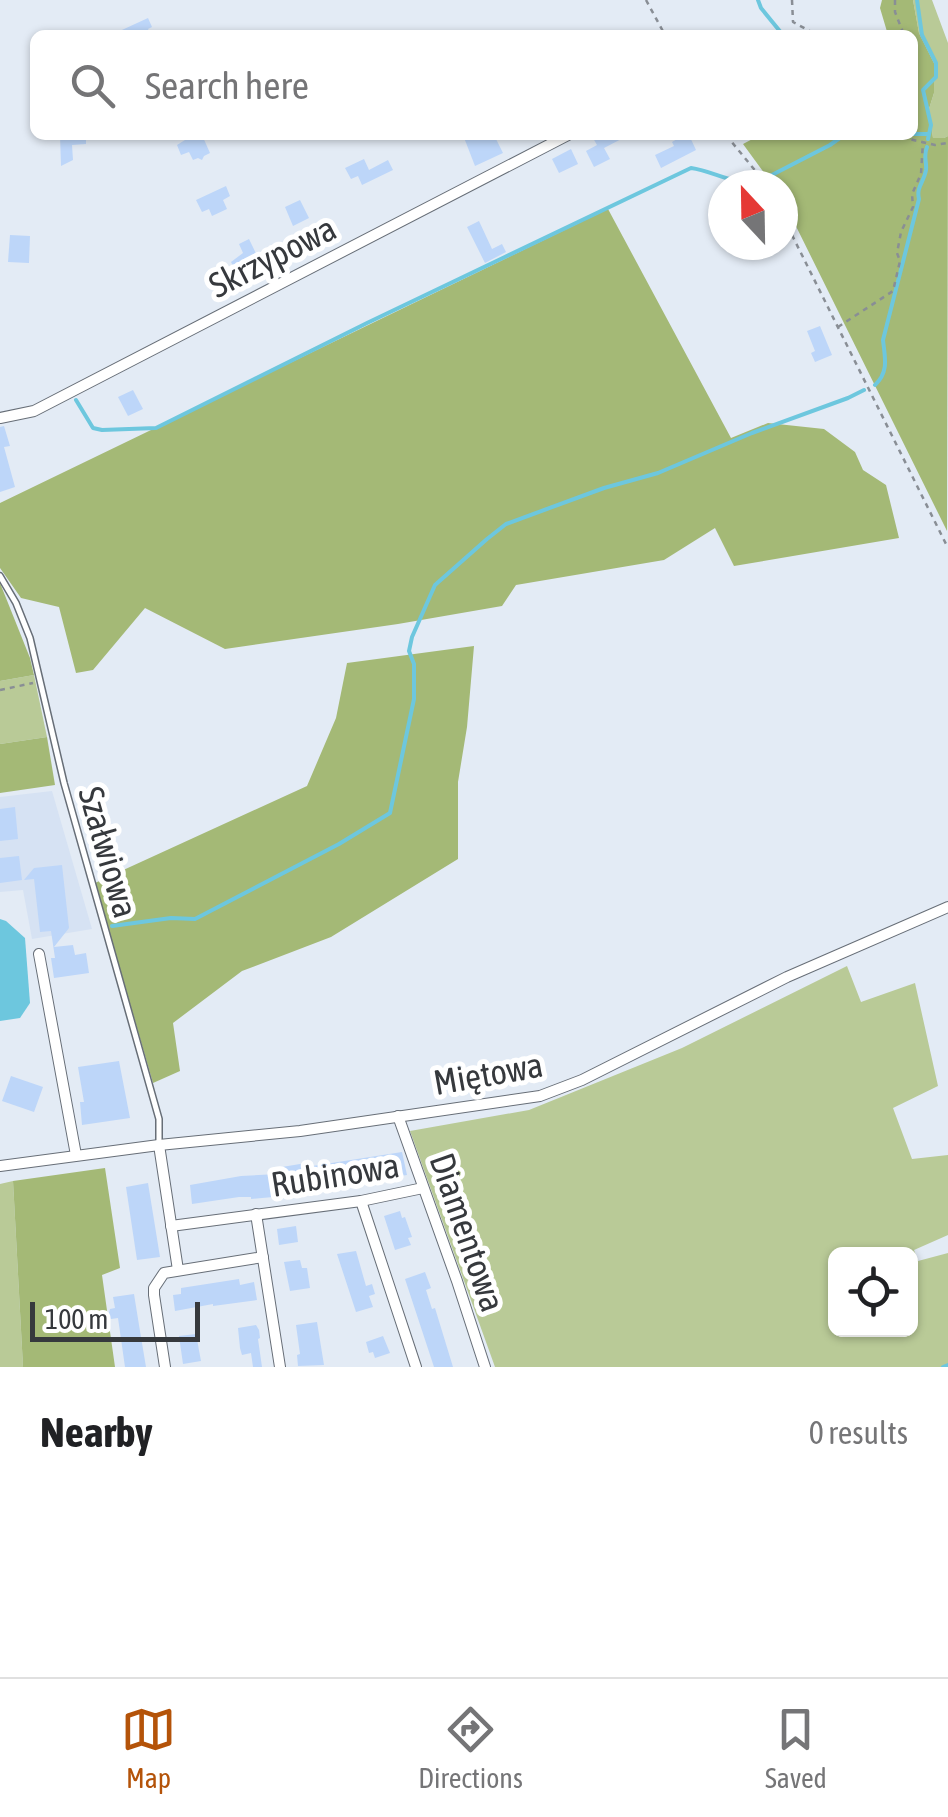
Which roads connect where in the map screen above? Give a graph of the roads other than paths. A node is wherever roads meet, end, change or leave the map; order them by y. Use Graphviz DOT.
graph roads {
  1 [pos="558,140"];
  2 [pos="0,418"];
  3 [pos="0,576"];
  4 [pos="948,907"];
  5 [pos="38,954"];
  6 [pos="398,1116"];
  7 [pos="159,1145"];
  8 [pos="76,1155"];
  9 [pos="0,1166"];
  10 [pos="423,1188"];
  11 [pos="361,1201"];
  12 [pos="256,1214"];
  13 [pos="172,1226"];
  14 [pos="264,1257"];
  15 [pos="178,1270"];
  16 [pos="165,1367"];
  17 [pos="280,1367"];
  18 [pos="416,1367"];
  19 [pos="485,1367"];
  1 -- 2 [label="street, Skrzypowa"];
  3 -- 7 [label="lane, Szałwiowa"];
  4 -- 6 [label="street, Miętowa"];
  5 -- 8 [label="street"];
  6 -- 7 [label="street, Miętowa"];
  6 -- 10 [label="street, Diamentowa"];
  7 -- 8 [label="street, Miętowa"];
  7 -- 13 [label="street"];
  8 -- 9 [label="street, Miętowa"];
  10 -- 11 [label="street, Rubinowa"];
  10 -- 19 [label="street, Diamentowa"];
  11 -- 12 [label="street, Rubinowa"];
  11 -- 18 [label="street"];
  12 -- 13 [label="street, Rubinowa"];
  12 -- 14 [label="street, Rubinowa"];
  13 -- 15 [label="street"];
  14 -- 15 [label="street"];
  14 -- 17 [label="street, Rubinowa"];
  15 -- 16 [label="street"];
}
